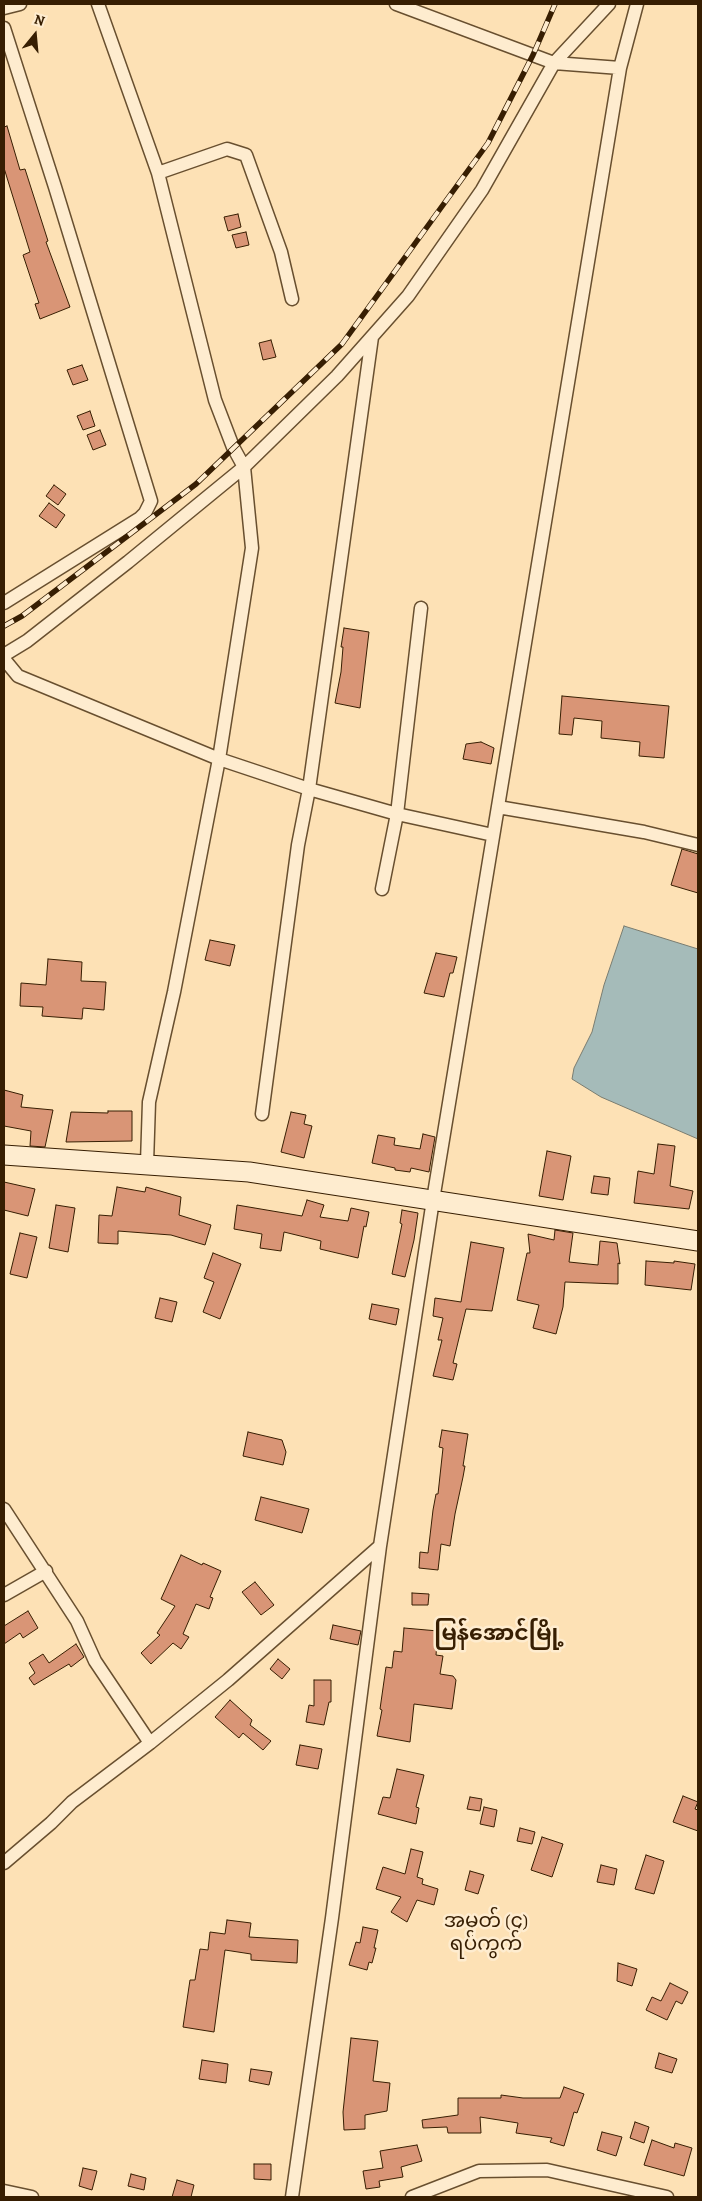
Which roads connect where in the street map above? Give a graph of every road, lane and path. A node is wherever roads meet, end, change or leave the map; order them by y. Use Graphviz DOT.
graph roads {
  1 [pos="20,4"];
  2 [pos="98,4"];
  3 [pos="396,4"];
  4 [pos="609,4"];
  5 [pos="637,4"];
  6 [pos="4,8"];
  7 [pos="4,28"];
  8 [pos="554,64"];
  9 [pos="620,68"];
  10 [pos="158,173"];
  11 [pos="292,299"];
  12 [pos="372,336"];
  13 [pos="244,467"];
  14 [pos="4,603"];
  15 [pos="421,608"];
  16 [pos="4,655"];
  17 [pos="4,659"];
  18 [pos="219,759"];
  19 [pos="309,789"];
  20 [pos="498,807"];
  21 [pos="396,814"];
  22 [pos="493,834"];
  23 [pos="698,845"];
  24 [pos="382,888"];
  25 [pos="262,1114"];
  26 [pos="4,1155"];
  27 [pos="147,1163"];
  28 [pos="433,1200"];
  29 [pos="698,1241"];
  30 [pos="4,1509"];
  31 [pos="380,1546"];
  32 [pos="46,1571"];
  33 [pos="4,1595"];
  34 [pos="150,1743"];
  35 [pos="4,1864"];
  36 [pos="4,2191"];
  37 [pos="32,2197"];
  38 [pos="292,2197"];
  39 [pos="412,2197"];
  40 [pos="667,2197"];
  1 -- 6 [label="street"];
  2 -- 10 [label="street"];
  3 -- 8 [label="street"];
  4 -- 8 [label="street"];
  5 -- 9 [label="street"];
  7 -- 14 [label="street"];
  8 -- 9 [label="street"];
  8 -- 12 [label="street"];
  9 -- 20 [label="street"];
  10 -- 11 [label="street"];
  10 -- 13 [label="street"];
  12 -- 13 [label="street"];
  12 -- 19 [label="street"];
  13 -- 16 [label="street"];
  13 -- 18 [label="street"];
  15 -- 21 [label="street"];
  17 -- 18 [label="street"];
  18 -- 19 [label="street"];
  18 -- 27 [label="street"];
  19 -- 21 [label="street"];
  19 -- 25 [label="street"];
  20 -- 22 [label="street"];
  20 -- 23 [label="street"];
  21 -- 22 [label="street"];
  21 -- 24 [label="street"];
  22 -- 28 [label="street"];
  26 -- 27 [label="main road"];
  27 -- 28 [label="main road"];
  28 -- 29 [label="main road"];
  28 -- 31 [label="street"];
  30 -- 32 [label="street"];
  31 -- 34 [label="street"];
  31 -- 38 [label="street"];
  32 -- 33 [label="street"];
  32 -- 34 [label="street"];
  34 -- 35 [label="street"];
  36 -- 37 [label="street"];
  39 -- 40 [label="street"];
}
